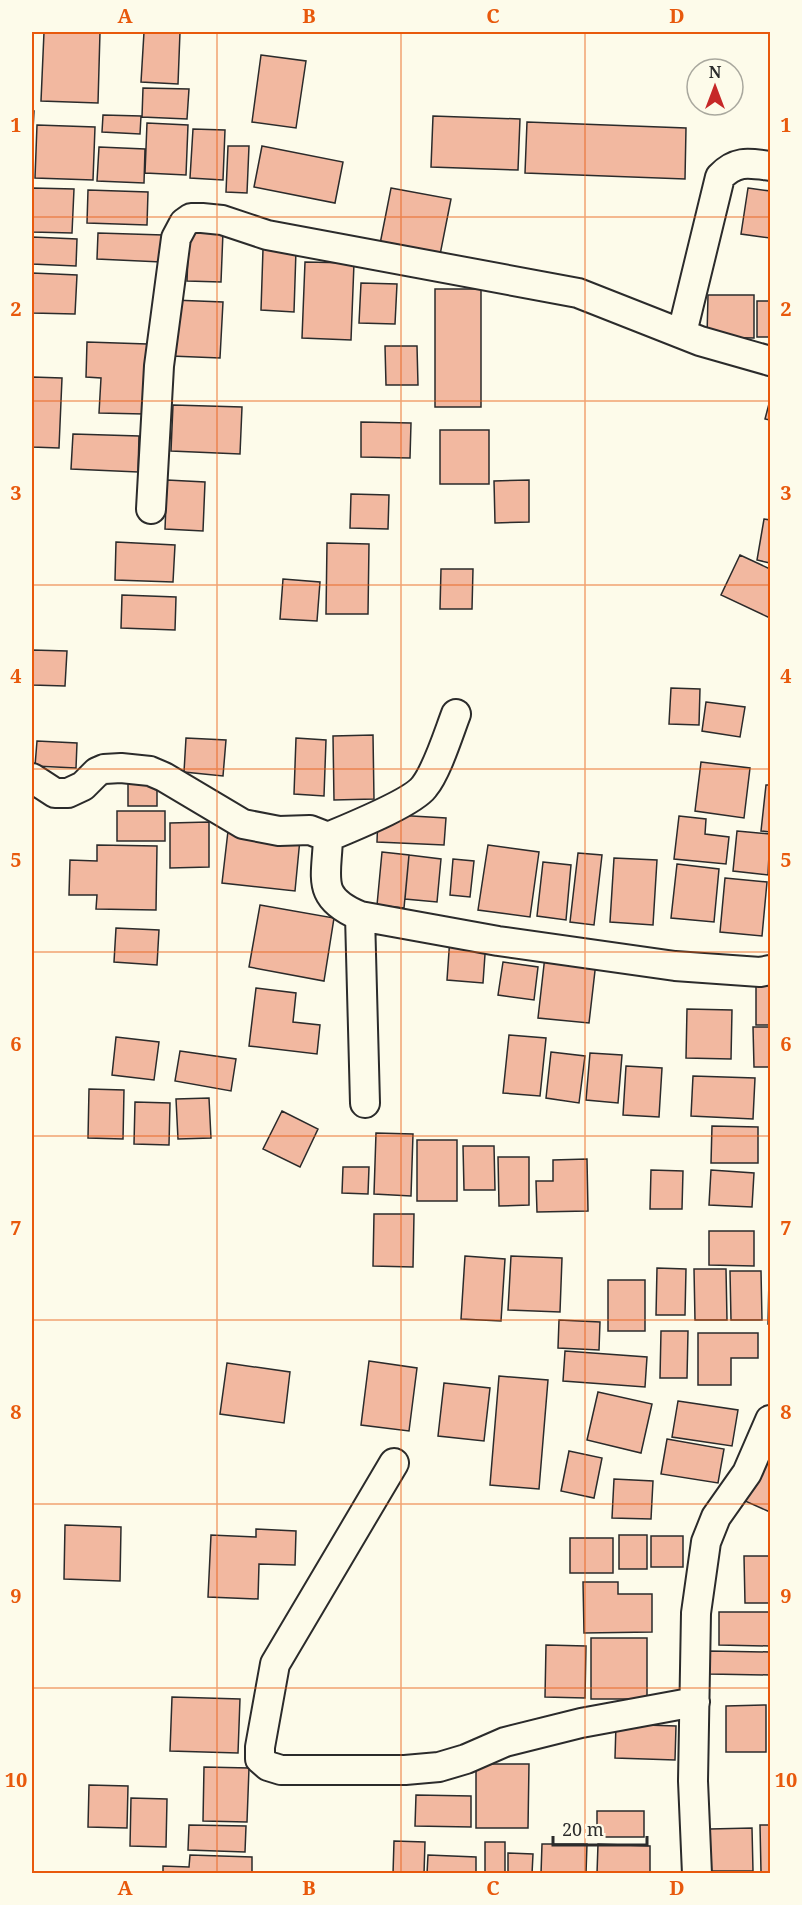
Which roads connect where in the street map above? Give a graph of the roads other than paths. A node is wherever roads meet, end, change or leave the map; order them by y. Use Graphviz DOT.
graph roads {
  1 [pos="771,166"];
  2 [pos="682,333"];
  3 [pos="771,361"];
  4 [pos="151,509"];
  5 [pos="456,714"];
  6 [pos="32,778"];
  7 [pos="328,837"];
  8 [pos="360,916"];
  9 [pos="771,970"];
  10 [pos="365,1103"];
  11 [pos="771,1420"];
  12 [pos="394,1463"];
  13 [pos="695,1702"];
  14 [pos="697,1874"];
  1 -- 2 [label="street"];
  2 -- 3 [label="street"];
  2 -- 4 [label="street"];
  5 -- 7 [label="street"];
  6 -- 7 [label="street"];
  7 -- 8 [label="street"];
  8 -- 9 [label="street"];
  8 -- 10 [label="street"];
  11 -- 13 [label="street"];
  12 -- 13 [label="street"];
  13 -- 14 [label="street"];
}
